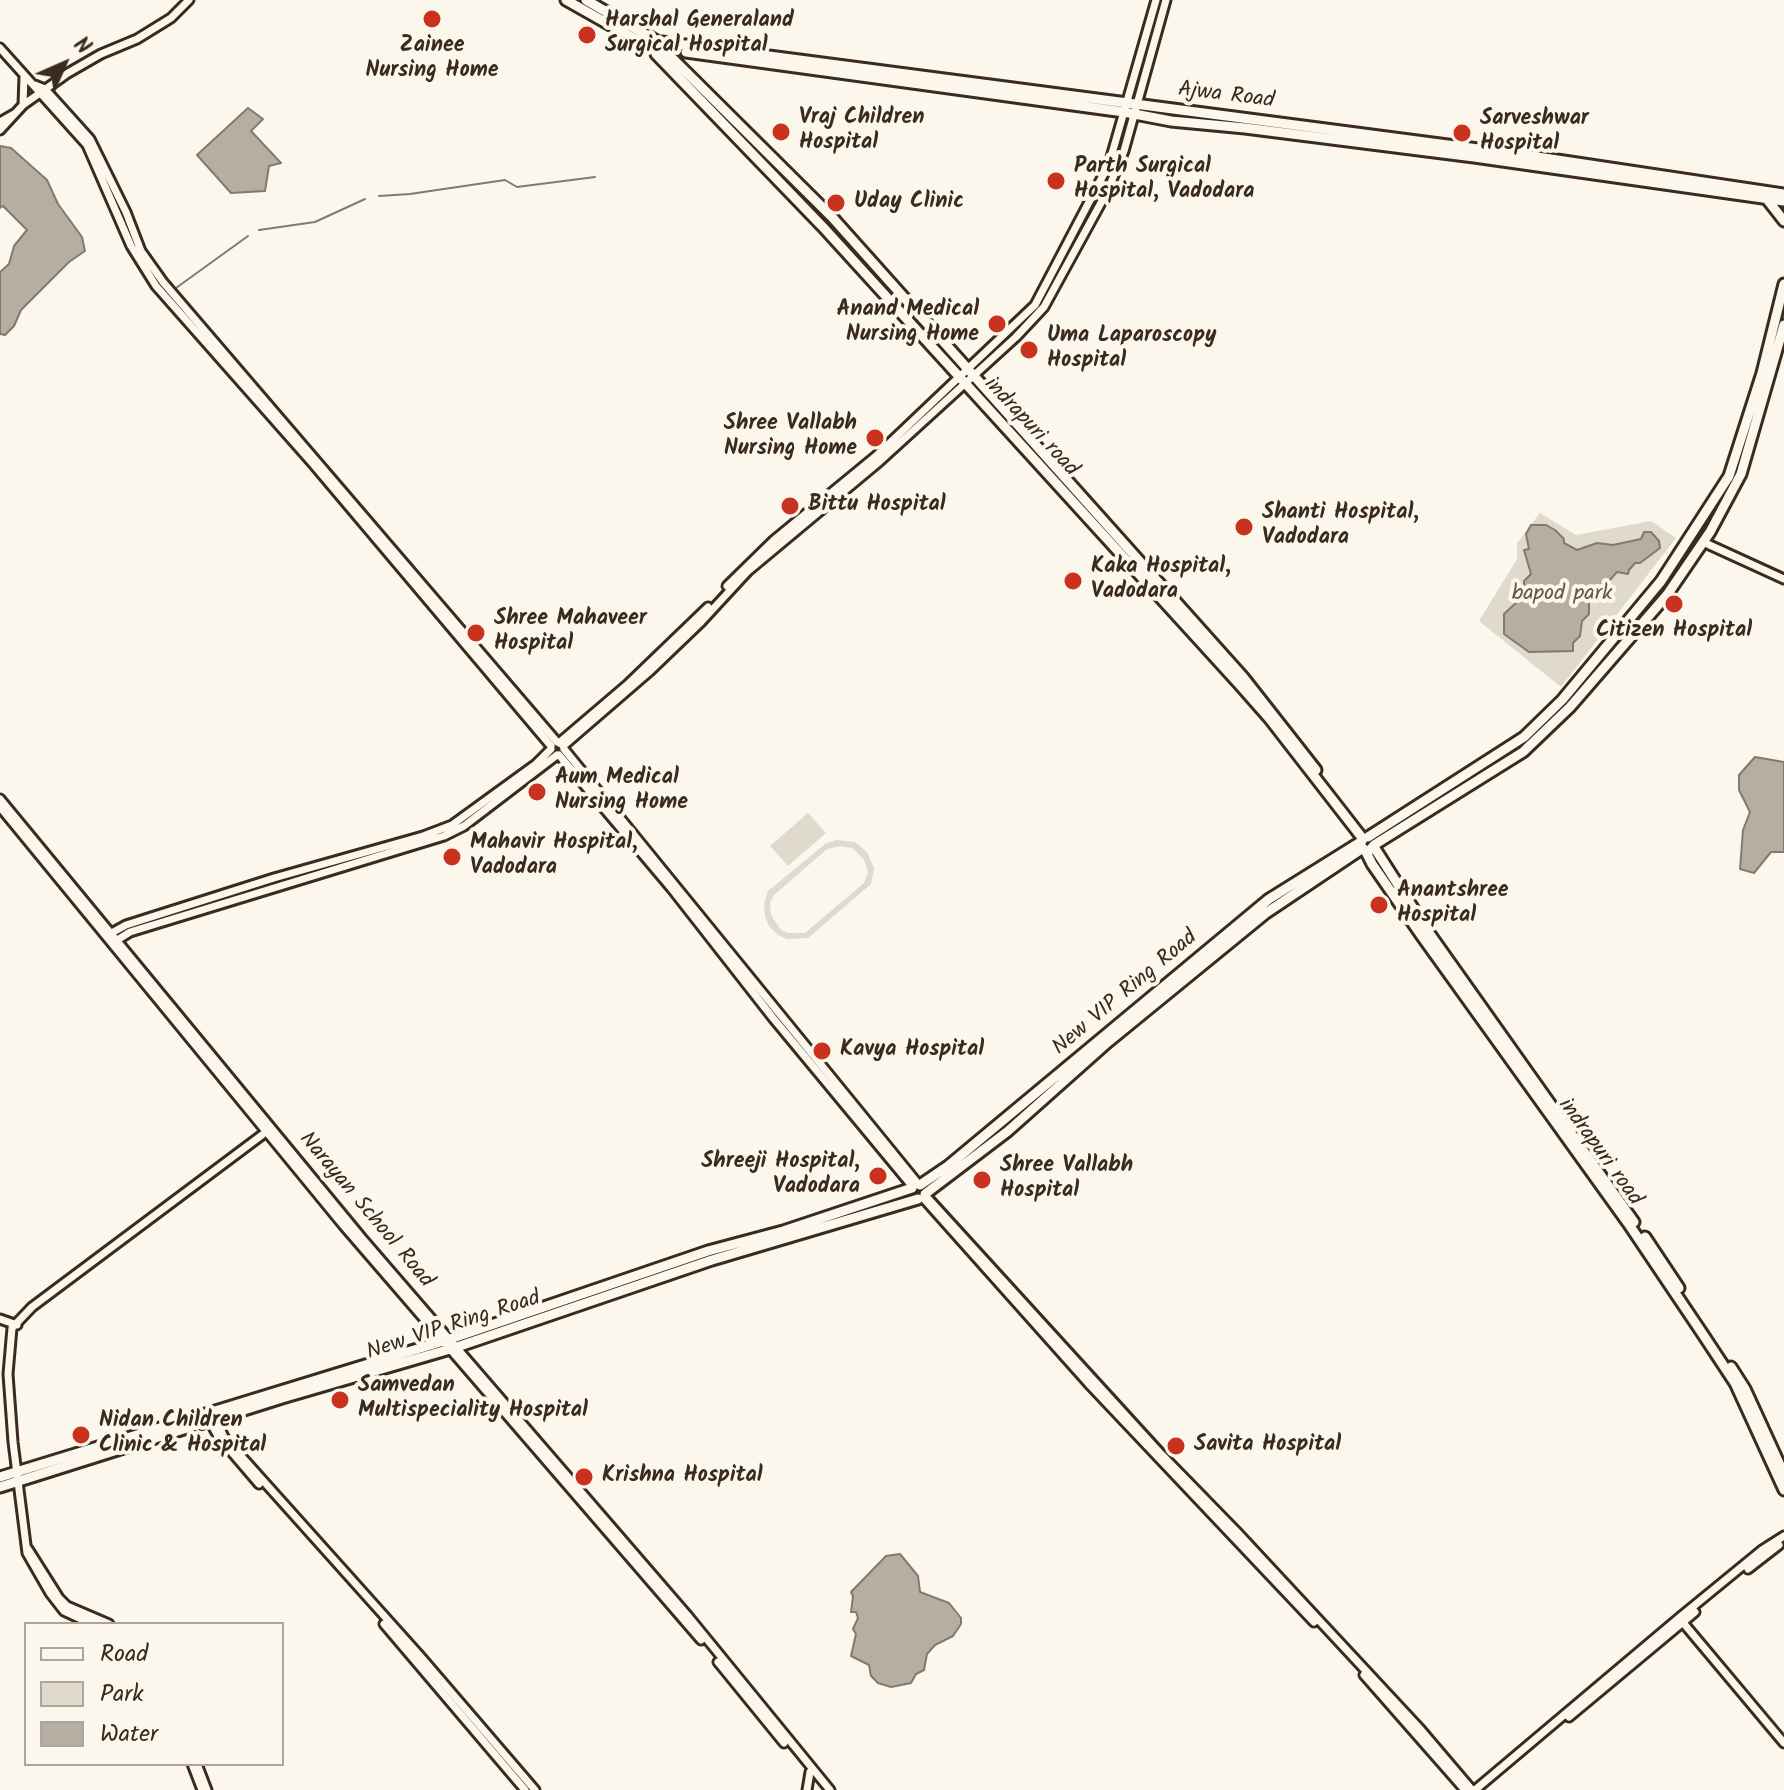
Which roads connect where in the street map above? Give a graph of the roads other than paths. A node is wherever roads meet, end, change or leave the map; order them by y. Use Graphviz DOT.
graph roads {
  1 [pos="189,0"];
  2 [pos="566,0"];
  3 [pos="586,0"];
  4 [pos="1156,0"];
  5 [pos="1166,0"];
  6 [pos="658,47"];
  7 [pos="0,48"];
  8 [pos="24,75"];
  9 [pos="40,89"];
  10 [pos="23,105"];
  11 [pos="1130,108"];
  12 [pos="14,114"];
  13 [pos="0,122"];
  14 [pos="0,130"];
  15 [pos="1784,194"];
  16 [pos="1766,198"];
  17 [pos="1784,201"];
  18 [pos="1784,221"];
  19 [pos="1784,284"];
  20 [pos="1784,325"];
  21 [pos="970,371"];
  22 [pos="961,379"];
  23 [pos="1703,542"];
  24 [pos="1784,579"];
  25 [pos="558,748"];
  26 [pos="0,799"];
  27 [pos="0,807"];
  28 [pos="1367,843"];
  29 [pos="111,938"];
  30 [pos="265,1129"];
  31 [pos="919,1191"];
  32 [pos="0,1322"];
  33 [pos="15,1327"];
  34 [pos="450,1344"];
  35 [pos="211,1417"];
  36 [pos="1784,1474"];
  37 [pos="18,1476"];
  38 [pos="0,1477"];
  39 [pos="0,1487"];
  40 [pos="1784,1490"];
  41 [pos="1784,1538"];
  42 [pos="28,1549"];
  43 [pos="1681,1620"];
  44 [pos="87,1622"];
  45 [pos="104,1622"];
  46 [pos="1784,1743"];
  47 [pos="195,1766"];
  48 [pos="810,1772"];
  49 [pos="204,1790"];
  50 [pos="525,1790"];
  51 [pos="535,1790"];
  52 [pos="807,1790"];
  53 [pos="827,1790"];
  54 [pos="1465,1790"];
  55 [pos="1473,1790"];
  56 [pos="1482,1790"];
  1 -- 9 [label="street"];
  2 -- 6 [label="main road, indrapuri road"];
  3 -- 6 [label="main road, indrapuri road"];
  4 -- 11 [label="street"];
  5 -- 11 [label="street"];
  6 -- 11 [label="main road, Ajwa Road"];
  6 -- 21 [label="main road, indrapuri road"];
  6 -- 22 [label="main road, indrapuri road"];
  7 -- 8 [label="street"];
  8 -- 9 [label="street"];
  8 -- 10 [label="street"];
  9 -- 10 [label="street"];
  9 -- 25 [label="street"];
  10 -- 12 [label="street"];
  11 -- 15 [label="main road, Ajwa Road"];
  11 -- 16 [label="main road, Ajwa Road"];
  11 -- 21 [label="street"];
  12 -- 13 [label="street"];
  12 -- 14 [label="street"];
  16 -- 17 [label="main road, Ajwa Road"];
  16 -- 18 [label="main road"];
  19 -- 28 [label="main road, New VIP Ring Road"];
  20 -- 23 [label="main road, New VIP Ring Road"];
  21 -- 22 [label="street"];
  21 -- 28 [label="main road, indrapuri road"];
  22 -- 25 [label="street"];
  22 -- 28 [label="main road, indrapuri road"];
  23 -- 24 [label="street"];
  23 -- 28 [label="main road, New VIP Ring Road"];
  25 -- 29 [label="street"];
  25 -- 31 [label="street"];
  26 -- 29 [label="street, Narayan School Road"];
  27 -- 29 [label="street"];
  28 -- 31 [label="main road, New VIP Ring Road"];
  28 -- 36 [label="main road, indrapuri road"];
  28 -- 40 [label="main road, indrapuri road"];
  29 -- 30 [label="street, Narayan School Road"];
  30 -- 33 [label="street"];
  30 -- 34 [label="street, Narayan School Road"];
  31 -- 34 [label="main road, New VIP Ring Road"];
  31 -- 54 [label="street"];
  31 -- 55 [label="street"];
  32 -- 33 [label="street"];
  33 -- 37 [label="street"];
  34 -- 35 [label="main road, New VIP Ring Road"];
  34 -- 48 [label="street"];
  34 -- 53 [label="street"];
  35 -- 37 [label="main road, New VIP Ring Road"];
  35 -- 50 [label="street"];
  35 -- 51 [label="street"];
  37 -- 38 [label="main road, New VIP Ring Road"];
  37 -- 39 [label="main road, New VIP Ring Road"];
  37 -- 42 [label="street"];
  41 -- 43 [label="street"];
  42 -- 44 [label="street"];
  42 -- 45 [label="street"];
  43 -- 46 [label="street"];
  43 -- 55 [label="street"];
  43 -- 56 [label="street"];
  47 -- 49 [label="street"];
  48 -- 52 [label="street"];
  48 -- 53 [label="street"];
}
